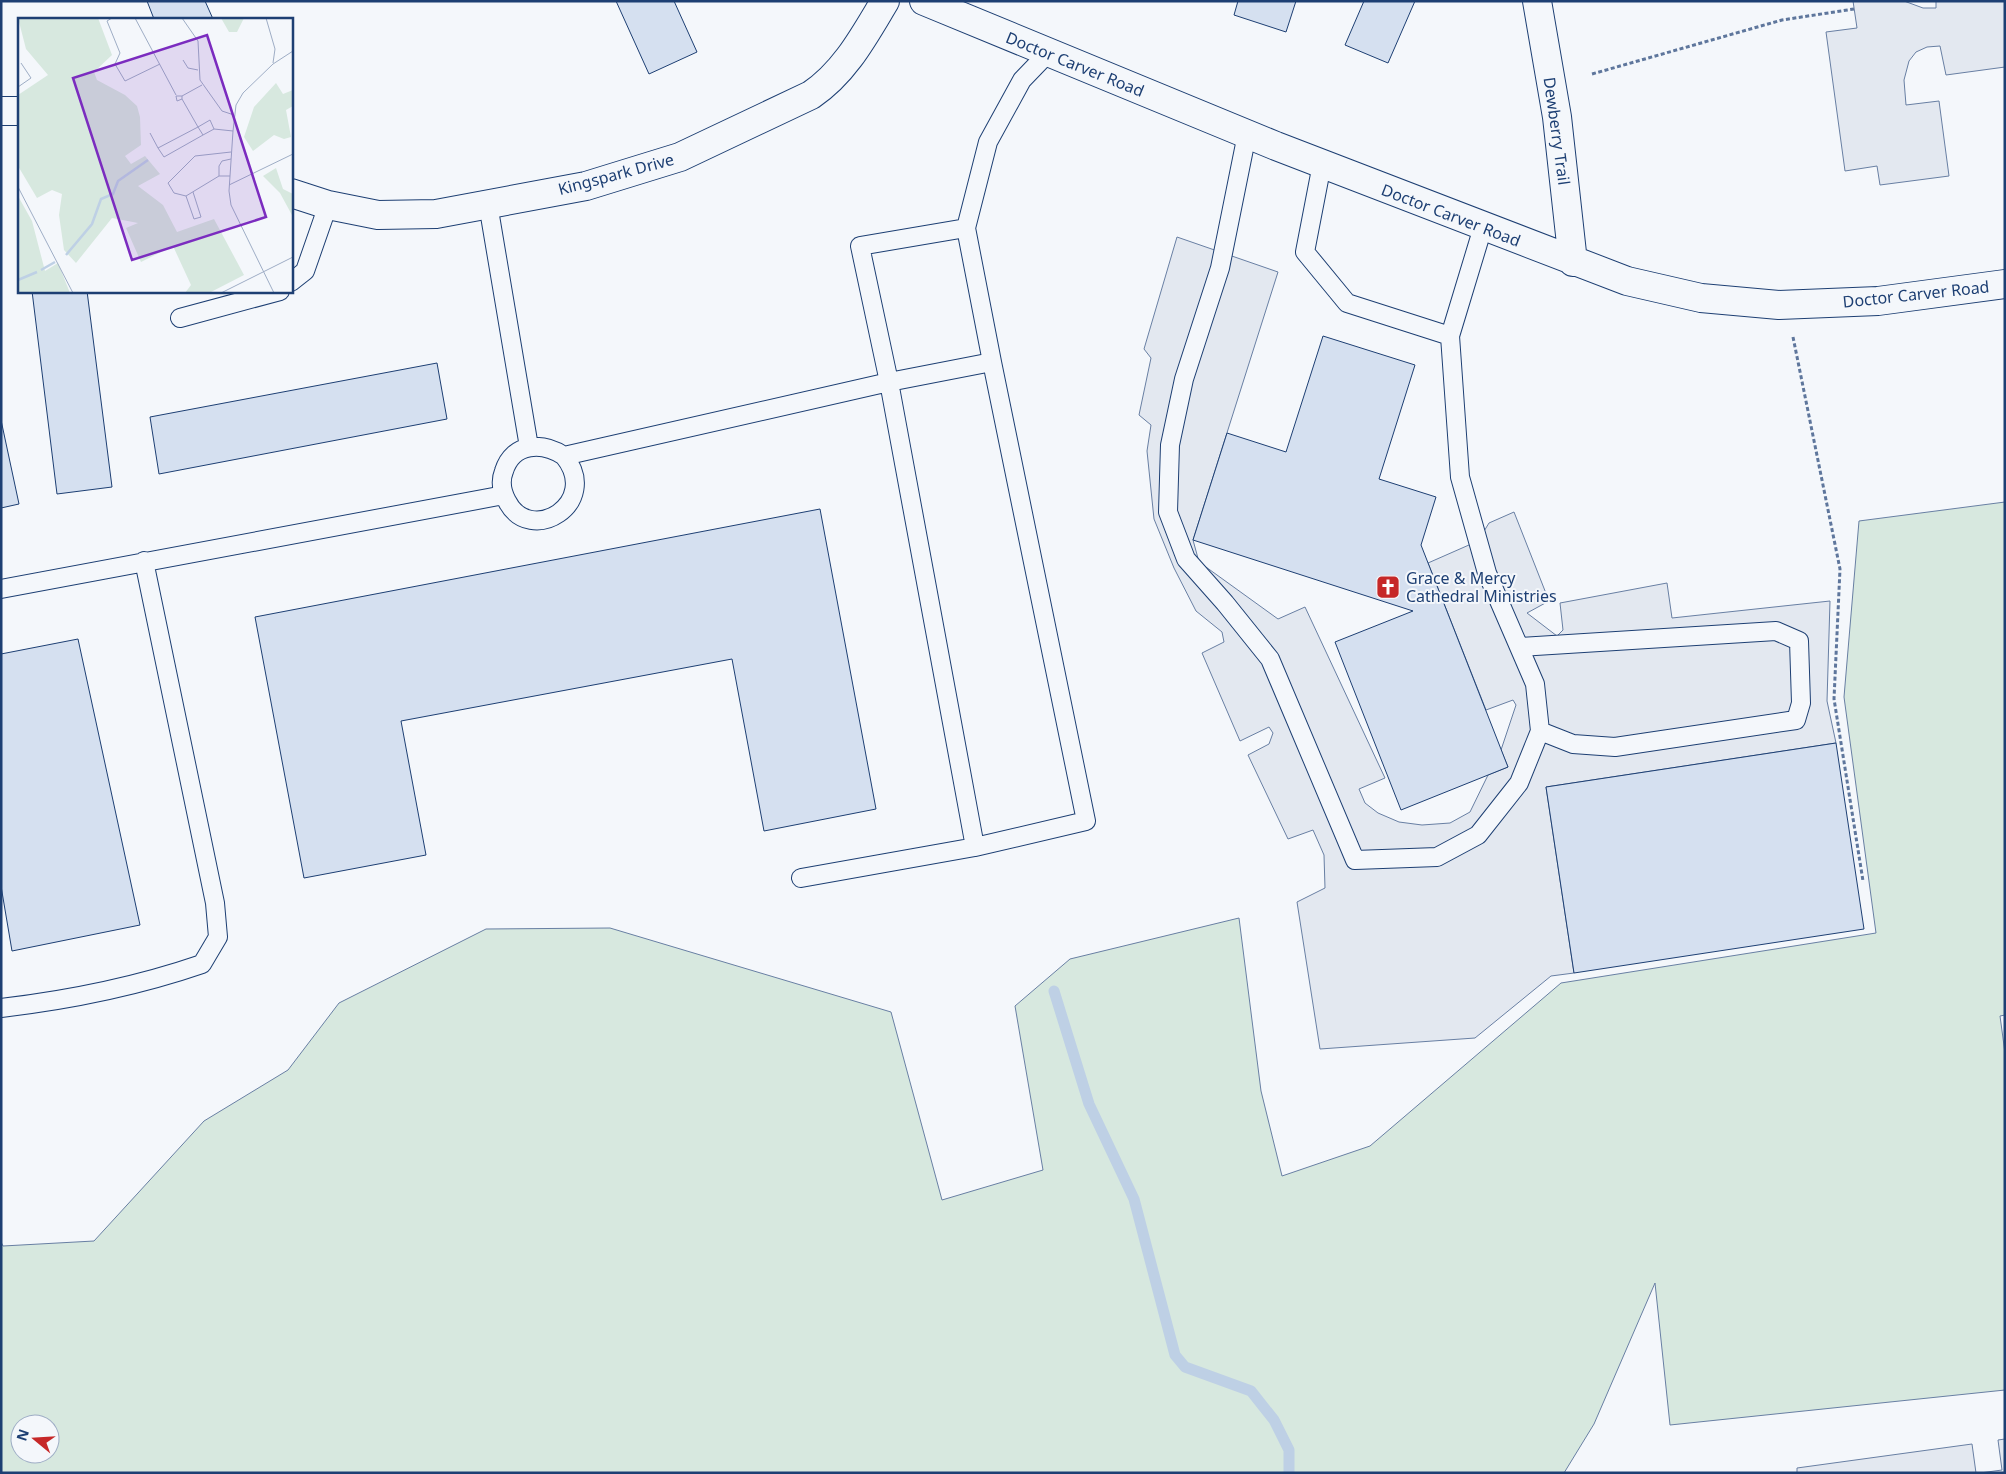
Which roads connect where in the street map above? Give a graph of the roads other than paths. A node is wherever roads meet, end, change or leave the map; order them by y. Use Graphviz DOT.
graph roads {
  1 [pos="885,1"];
  2 [pos="924,1"];
  3 [pos="1537,1"];
  4 [pos="1048,53"];
  5 [pos="18,110"];
  6 [pos="1,111"];
  7 [pos="1247,134"];
  8 [pos="1322,164"];
  9 [pos="292,192"];
  10 [pos="488,204"];
  11 [pos="328,205"];
  12 [pos="1482,227"];
  13 [pos="966,228"];
  14 [pos="1573,262"];
  15 [pos="292,281"];
  16 [pos="2005,284"];
  17 [pos="276,292"];
  18 [pos="180,318"];
  19 [pos="1450,336"];
  20 [pos="992,362"];
  21 [pos="889,382"];
  22 [pos="530,447"];
  23 [pos="564,456"];
  24 [pos="504,495"];
  25 [pos="144,561"];
  26 [pos="1,589"];
  27 [pos="1519,647"];
  28 [pos="1540,731"];
  29 [pos="975,847"];
  30 [pos="801,878"];
  31 [pos="1,1008"];
  1 -- 10 [label="street, Kingspark Drive"];
  2 -- 4 [label="street, Doctor Carver Road"];
  3 -- 14 [label="street, Dewberry Trail"];
  4 -- 7 [label="street, Doctor Carver Road"];
  4 -- 13 [label="lane"];
  5 -- 6 [label="street"];
  7 -- 8 [label="street, Doctor Carver Road"];
  7 -- 28 [label="lane"];
  8 -- 12 [label="street, Doctor Carver Road"];
  8 -- 19 [label="lane"];
  9 -- 11 [label="street, Kingspark Drive"];
  10 -- 11 [label="street, Kingspark Drive"];
  10 -- 22 [label="lane"];
  11 -- 15 [label="lane"];
  12 -- 14 [label="street, Doctor Carver Road"];
  12 -- 19 [label="lane"];
  13 -- 20 [label="lane"];
  13 -- 21 [label="lane"];
  14 -- 16 [label="street, Doctor Carver Road"];
  17 -- 18 [label="lane"];
  19 -- 27 [label="lane"];
  20 -- 21 [label="lane"];
  20 -- 29 [label="lane"];
  21 -- 23 [label="lane"];
  21 -- 29 [label="lane"];
  22 -- 23 [label="lane"];
  22 -- 24 [label="lane"];
  23 -- 24 [label="lane"];
  24 -- 25 [label="lane"];
  25 -- 26 [label="lane"];
  25 -- 31 [label="lane"];
  27 -- 28 [label="lane"];
  27 -- 28 [label="lane"];
  29 -- 30 [label="lane"];
}
